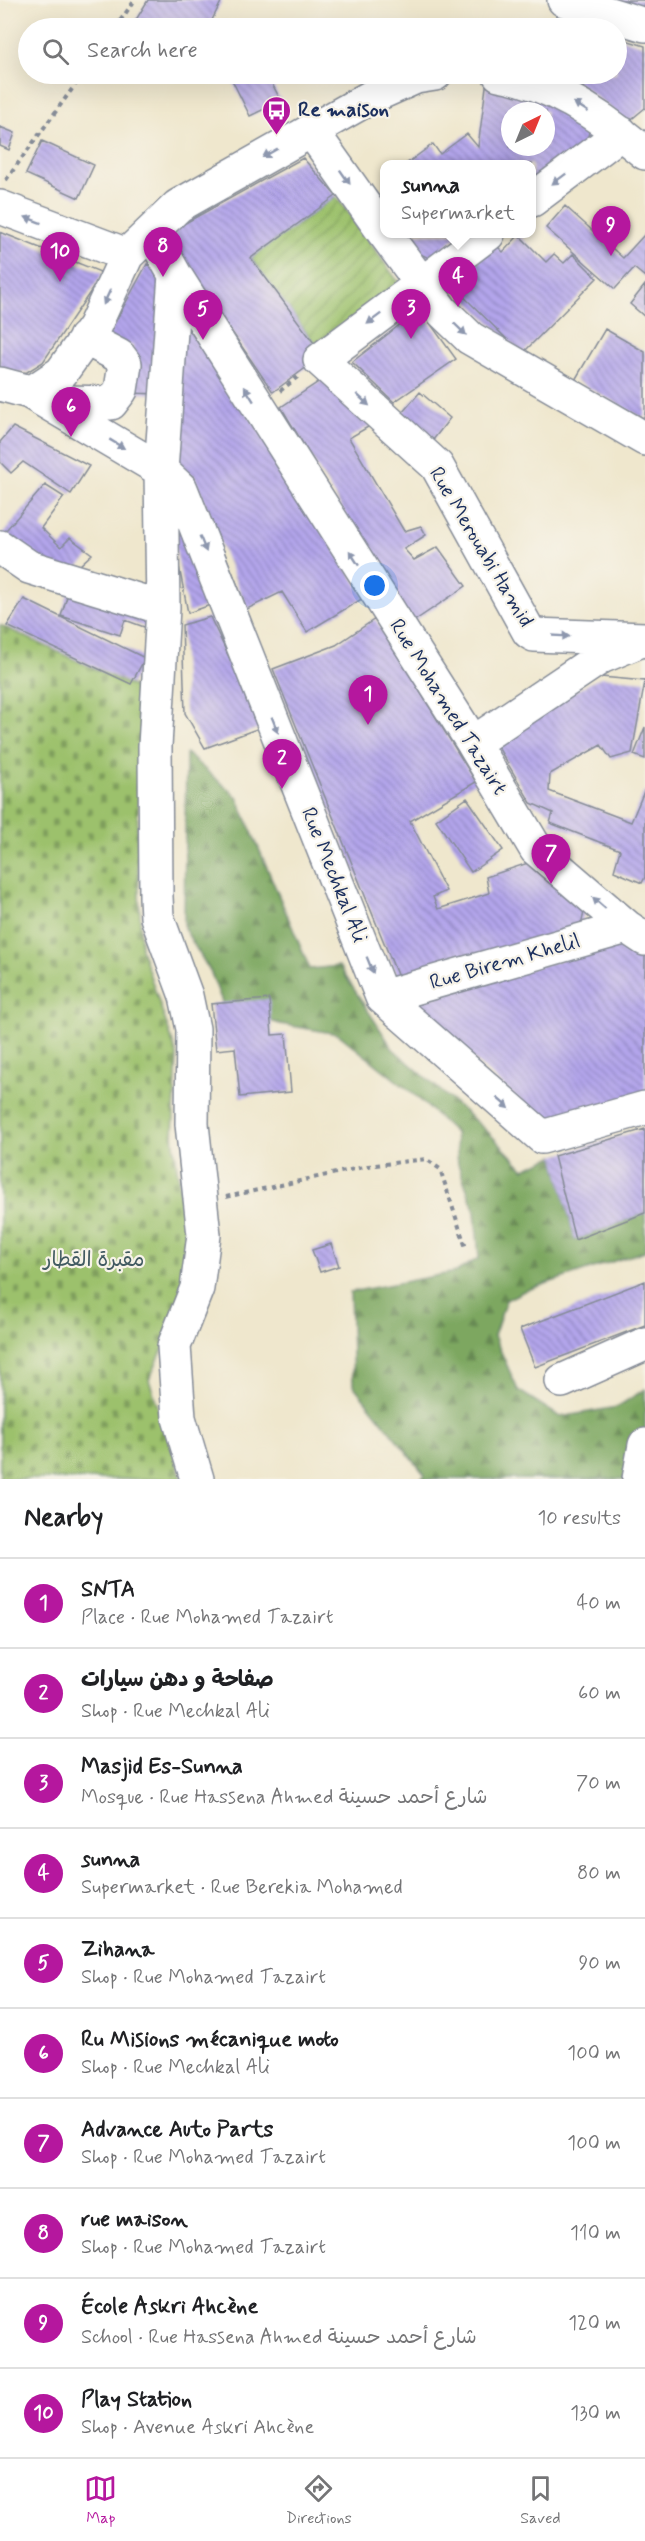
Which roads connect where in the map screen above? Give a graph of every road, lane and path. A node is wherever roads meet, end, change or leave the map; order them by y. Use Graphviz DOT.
graph roads {
  1 [pos="135,0"];
  2 [pos="564,0"];
  3 [pos="122,18"];
  4 [pos="622,18"];
  5 [pos="627,19"];
  6 [pos="645,25"];
  7 [pos="76,84"];
  8 [pos="400,84"];
  9 [pos="534,84"];
  10 [pos="311,130"];
  11 [pos="633,143"];
  12 [pos="0,188"];
  13 [pos="536,197"];
  14 [pos="0,207"];
  15 [pos="380,226"];
  16 [pos="152,232"];
  17 [pos="389,238"];
  18 [pos="483,238"];
  19 [pos="127,255"];
  20 [pos="175,275"];
  21 [pos="421,284"];
  22 [pos="85,338"];
  23 [pos="320,360"];
  24 [pos="0,384"];
  25 [pos="31,393"];
  26 [pos="258,408"];
  27 [pos="645,439"];
  28 [pos="161,470"];
  29 [pos="0,548"];
  30 [pos="163,608"];
  31 [pos="645,639"];
  32 [pos="473,743"];
  33 [pos="636,933"];
  34 [pos="382,997"];
  35 [pos="645,1108"];
  36 [pos="201,1202"];
  37 [pos="466,1248"];
  38 [pos="645,1344"];
  39 [pos="562,1381"];
  40 [pos="645,1445"];
  41 [pos="197,1479"];
  42 [pos="639,1479"];
  1 -- 3 [label="path"];
  2 -- 4 [label="street"];
  5 -- 6 [label="street"];
  7 -- 12 [label="path"];
  8 -- 10 [label="street"];
  11 -- 9 [label="street, one-way"];
  10 -- 15 [label="street, one-way"];
  10 -- 16 [label="street, one-way"];
  11 -- 13 [label="street, one-way"];
  19 -- 14 [label="street, one-way"];
  16 -- 19 [label="street"];
  16 -- 20 [label="street, Rue Mohamed Tazairt"];
  17 -- 21 [label="street"];
  18 -- 21 [label="street"];
  19 -- 22 [label="street, one-way"];
  26 -- 20 [label="street, Rue Mohamed Tazairt, one-way"];
  20 -- 28 [label="street"];
  21 -- 23 [label="street, one-way"];
  21 -- 27 [label="street, one-way"];
  22 -- 25 [label="street"];
  22 -- 25 [label="street"];
  23 -- 26 [label="path"];
  23 -- 31 [label="street, Rue Merouabi Hamid, one-way"];
  24 -- 25 [label="street"];
  25 -- 28 [label="street, Rue Mechkal Ali, one-way"];
  32 -- 26 [label="street, Rue Mohamed Tazairt, one-way"];
  28 -- 30 [label="street"];
  28 -- 34 [label="street, Rue Mechkal Ali, one-way"];
  29 -- 30 [label="street"];
  30 -- 36 [label="street"];
  31 -- 32 [label="street"];
  33 -- 32 [label="street, Rue Mohamed Tazairt, one-way"];
  33 -- 34 [label="street, Rue Birem Khelil"];
  34 -- 35 [label="street, Rue Mechkal Ali, one-way"];
  36 -- 37 [label="path"];
  36 -- 41 [label="street"];
  38 -- 39 [label="street"];
  40 -- 42 [label="street"];
}
